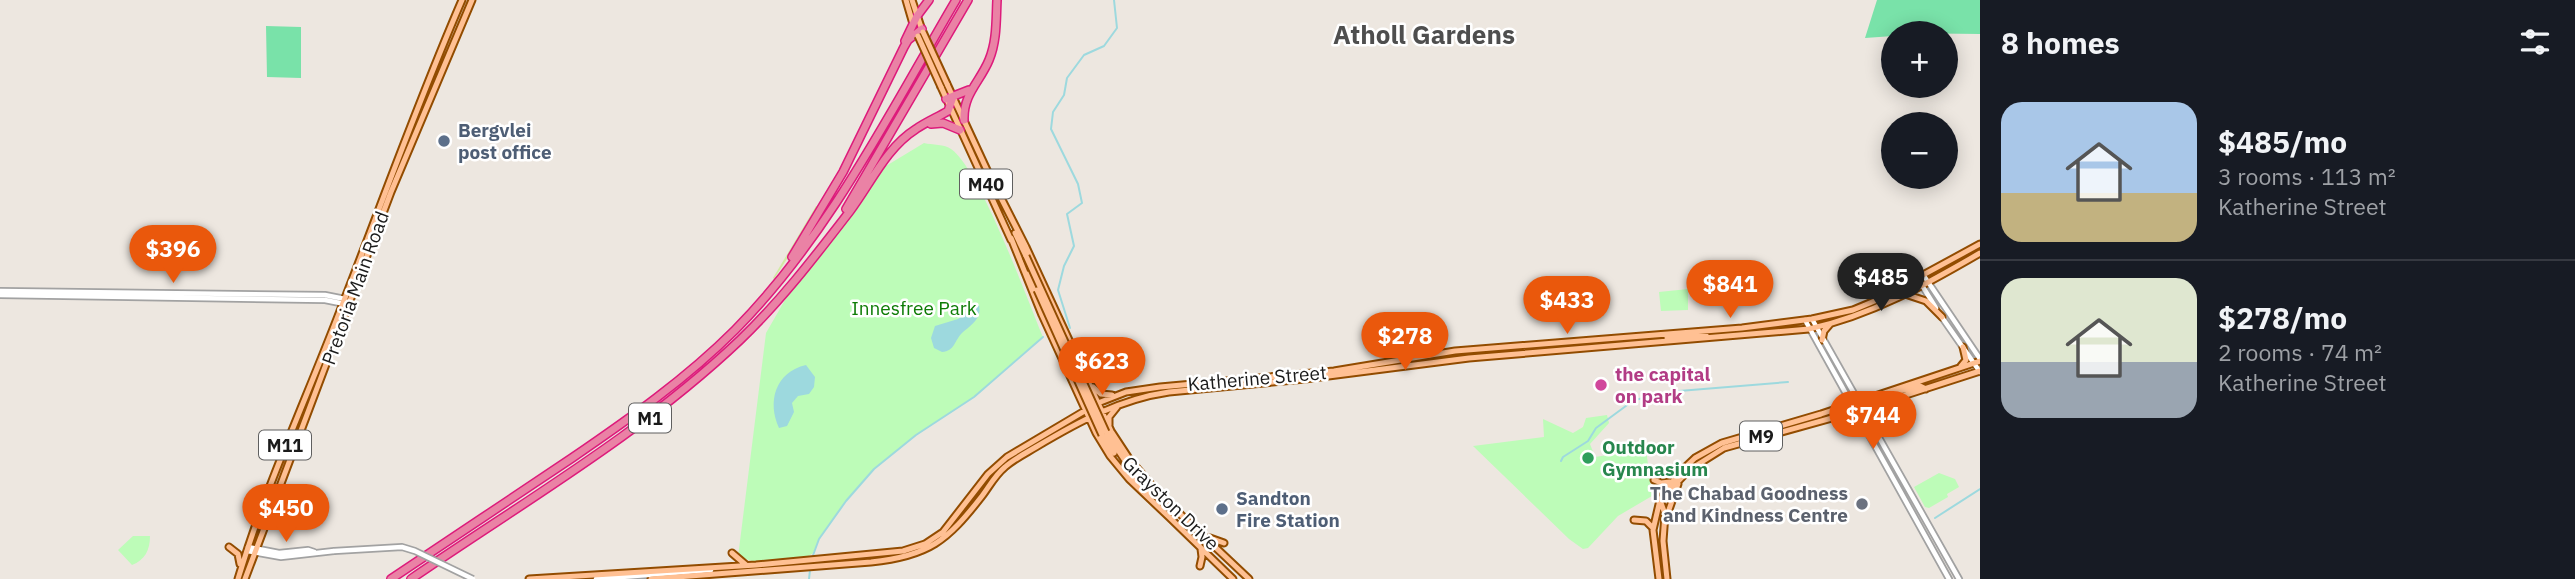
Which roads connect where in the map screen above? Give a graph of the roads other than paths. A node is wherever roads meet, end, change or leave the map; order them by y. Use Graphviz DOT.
graph roads {
  1 [pos="462,0"];
  2 [pos="472,0"];
  3 [pos="906,0"];
  4 [pos="912,0"];
  5 [pos="929,0"];
  6 [pos="956,0"];
  7 [pos="968,0"];
  8 [pos="997,0"];
  9 [pos="917,16"];
  10 [pos="913,24"];
  11 [pos="920,32"];
  12 [pos="886,85"];
  13 [pos="970,89"];
  14 [pos="950,98"];
  15 [pos="951,109"];
  16 [pos="964,120"];
  17 [pos="960,130"];
  18 [pos="901,140"];
  19 [pos="993,181"];
  20 [pos="831,233"];
  21 [pos="1011,239"];
  22 [pos="1980,244"];
  23 [pos="1980,253"];
  24 [pos="1921,278"];
  25 [pos="1929,284"];
  26 [pos="773,287"];
  27 [pos="1922,287"];
  28 [pos="0,293"];
  29 [pos="1906,295"];
  30 [pos="347,302"];
  31 [pos="1942,317"];
  32 [pos="1809,320"];
  33 [pos="1830,324"];
  34 [pos="1812,328"];
  35 [pos="1430,331"];
  36 [pos="1640,335"];
  37 [pos="1822,340"];
  38 [pos="1963,347"];
  39 [pos="1440,353"];
  40 [pos="1075,354"];
  41 [pos="1978,361"];
  42 [pos="1952,371"];
  43 [pos="1980,371"];
  44 [pos="1926,388"];
  45 [pos="1888,392"];
  46 [pos="1126,393"];
  47 [pos="1080,397"];
  48 [pos="1126,402"];
  49 [pos="1859,402"];
  50 [pos="1098,403"];
  51 [pos="1851,405"];
  52 [pos="1864,408"];
  53 [pos="1086,410"];
  54 [pos="1102,411"];
  55 [pos="1855,411"];
  56 [pos="1073,417"];
  57 [pos="1089,417"];
  58 [pos="1074,424"];
  59 [pos="1110,428"];
  60 [pos="1096,433"];
  61 [pos="1681,478"];
  62 [pos="1654,480"];
  63 [pos="1140,481"];
  64 [pos="1672,481"];
  65 [pos="1161,496"];
  66 [pos="1660,500"];
  67 [pos="1169,517"];
  68 [pos="1185,519"];
  69 [pos="1634,520"];
  70 [pos="1665,524"];
  71 [pos="1653,530"];
  72 [pos="1224,543"];
  73 [pos="229,547"];
  74 [pos="1200,547"];
  75 [pos="247,549"];
  76 [pos="256,551"];
  77 [pos="732,554"];
  78 [pos="817,563"];
  79 [pos="804,564"];
  80 [pos="748,566"];
  81 [pos="1200,566"];
  82 [pos="730,567"];
  83 [pos="240,571"];
  84 [pos="651,577"];
  85 [pos="238,579"];
  86 [pos="245,579"];
  87 [pos="391,579"];
  88 [pos="411,579"];
  89 [pos="473,579"];
  90 [pos="529,579"];
  91 [pos="596,579"];
  92 [pos="1233,579"];
  93 [pos="1249,579"];
  94 [pos="1659,579"];
  95 [pos="1667,579"];
  96 [pos="1950,579"];
  97 [pos="1959,579"];
  1 -- 30 [label="main road, Pretoria Main Road / M11"];
  2 -- 30 [label="main road, Pretoria Main Road / M11"];
  3 -- 10 [label="main road, Grayston Drive / M40"];
  4 -- 9 [label="main road, Grayston Drive / M40"];
  5 -- 9 [label="highway"];
  6 -- 26 [label="highway, M1"];
  7 -- 20 [label="highway, M1"];
  8 -- 13 [label="highway"];
  9 -- 10 [label="highway"];
  9 -- 11 [label="main road, Grayston Drive / M40"];
  10 -- 11 [label="main road, Grayston Drive / M40"];
  10 -- 12 [label="highway"];
  11 -- 12 [label="highway"];
  11 -- 14 [label="main road, Grayston Drive / M40, bridge"];
  12 -- 26 [label="highway"];
  13 -- 14 [label="highway"];
  13 -- 16 [label="highway"];
  14 -- 15 [label="highway"];
  14 -- 16 [label="main road, Grayston Drive / M40"];
  15 -- 17 [label="main road, Grayston Drive / M40"];
  15 -- 18 [label="highway"];
  16 -- 19 [label="main road, Grayston Drive / M40"];
  17 -- 18 [label="highway"];
  17 -- 21 [label="main road, Grayston Drive / M40"];
  18 -- 20 [label="highway"];
  19 -- 40 [label="main road"];
  19 -- 63 [label="main road, Grayston Drive / M40, bridge"];
  20 -- 88 [label="highway, M1"];
  21 -- 47 [label="main road"];
  21 -- 63 [label="main road, Grayston Drive / M40, bridge"];
  22 -- 24 [label="main road, Katherine Street"];
  23 -- 25 [label="main road, Katherine Street"];
  24 -- 25 [label="street"];
  24 -- 27 [label="street"];
  24 -- 32 [label="main road, Katherine Street"];
  25 -- 27 [label="main road, Katherine Street"];
  25 -- 41 [label="street"];
  26 -- 87 [label="highway, M1"];
  27 -- 29 [label="main road, Katherine Street"];
  27 -- 31 [label="street"];
  28 -- 30 [label="street"];
  29 -- 31 [label="main road"];
  29 -- 33 [label="main road, Katherine Street"];
  30 -- 75 [label="main road, Pretoria Main Road / M11"];
  30 -- 76 [label="main road, Pretoria Main Road / M11"];
  31 -- 38 [label="street"];
  32 -- 34 [label="street"];
  32 -- 36 [label="main road, Katherine Street"];
  33 -- 34 [label="main road, Katherine Street"];
  33 -- 37 [label="main road"];
  34 -- 36 [label="main road"];
  34 -- 37 [label="street"];
  34 -- 48 [label="main road, Katherine Street"];
  34 -- 51 [label="street"];
  35 -- 39 [label="main road"];
  36 -- 39 [label="main road, Katherine Street"];
  37 -- 49 [label="street"];
  38 -- 41 [label="street"];
  38 -- 42 [label="main road"];
  39 -- 46 [label="main road, Katherine Street"];
  40 -- 46 [label="main road"];
  40 -- 50 [label="main road"];
  41 -- 42 [label="main road, M9"];
  41 -- 43 [label="street"];
  42 -- 45 [label="main road, M9"];
  43 -- 44 [label="main road, M9"];
  44 -- 45 [label="main road"];
  44 -- 52 [label="main road, M9"];
  45 -- 49 [label="main road, M9"];
  46 -- 50 [label="main road, Katherine Street"];
  47 -- 53 [label="main road"];
  47 -- 56 [label="main road"];
  48 -- 54 [label="main road, Katherine Street"];
  48 -- 59 [label="main road"];
  49 -- 51 [label="main road, M9"];
  49 -- 52 [label="street"];
  50 -- 53 [label="main road, Katherine Street"];
  50 -- 54 [label="main road"];
  51 -- 55 [label="street"];
  51 -- 64 [label="main road, M9"];
  52 -- 55 [label="main road, M9"];
  52 -- 97 [label="street"];
  53 -- 56 [label="main road, Katherine Street"];
  53 -- 57 [label="main road"];
  54 -- 57 [label="main road, Katherine Street"];
  54 -- 59 [label="main road"];
  55 -- 61 [label="main road, M9"];
  55 -- 96 [label="street"];
  56 -- 78 [label="main road, Katherine Street"];
  57 -- 58 [label="main road, Katherine Street"];
  57 -- 60 [label="main road"];
  58 -- 60 [label="main road"];
  58 -- 78 [label="main road, Katherine Street"];
  59 -- 65 [label="main road"];
  60 -- 67 [label="main road"];
  61 -- 66 [label="main road, M9"];
  61 -- 70 [label="main road"];
  62 -- 64 [label="main road"];
  63 -- 65 [label="main road, Grayston Drive / M40"];
  63 -- 67 [label="main road, Grayston Drive / M40"];
  64 -- 66 [label="main road, M9"];
  65 -- 68 [label="main road, Grayston Drive / M40"];
  66 -- 70 [label="main road"];
  66 -- 71 [label="main road, M9"];
  67 -- 74 [label="main road, Grayston Drive / M40"];
  68 -- 72 [label="main road"];
  68 -- 93 [label="main road, Grayston Drive / M40"];
  69 -- 71 [label="main road"];
  70 -- 95 [label="main road"];
  71 -- 94 [label="main road, M9"];
  73 -- 83 [label="main road"];
  74 -- 81 [label="main road"];
  74 -- 92 [label="main road, Grayston Drive / M40"];
  75 -- 76 [label="street"];
  75 -- 83 [label="main road, Pretoria Main Road / M11"];
  76 -- 86 [label="main road, Pretoria Main Road / M11"];
  76 -- 89 [label="street, bridge"];
  77 -- 80 [label="main road"];
  78 -- 79 [label="main road, Katherine Street"];
  79 -- 80 [label="main road, Katherine Street"];
  79 -- 84 [label="main road, Katherine Street"];
  80 -- 82 [label="main road, Katherine Street"];
  82 -- 84 [label="street"];
  82 -- 90 [label="main road, Katherine Street"];
  83 -- 85 [label="main road, Pretoria Main Road / M11"];
  84 -- 91 [label="street"];
}
